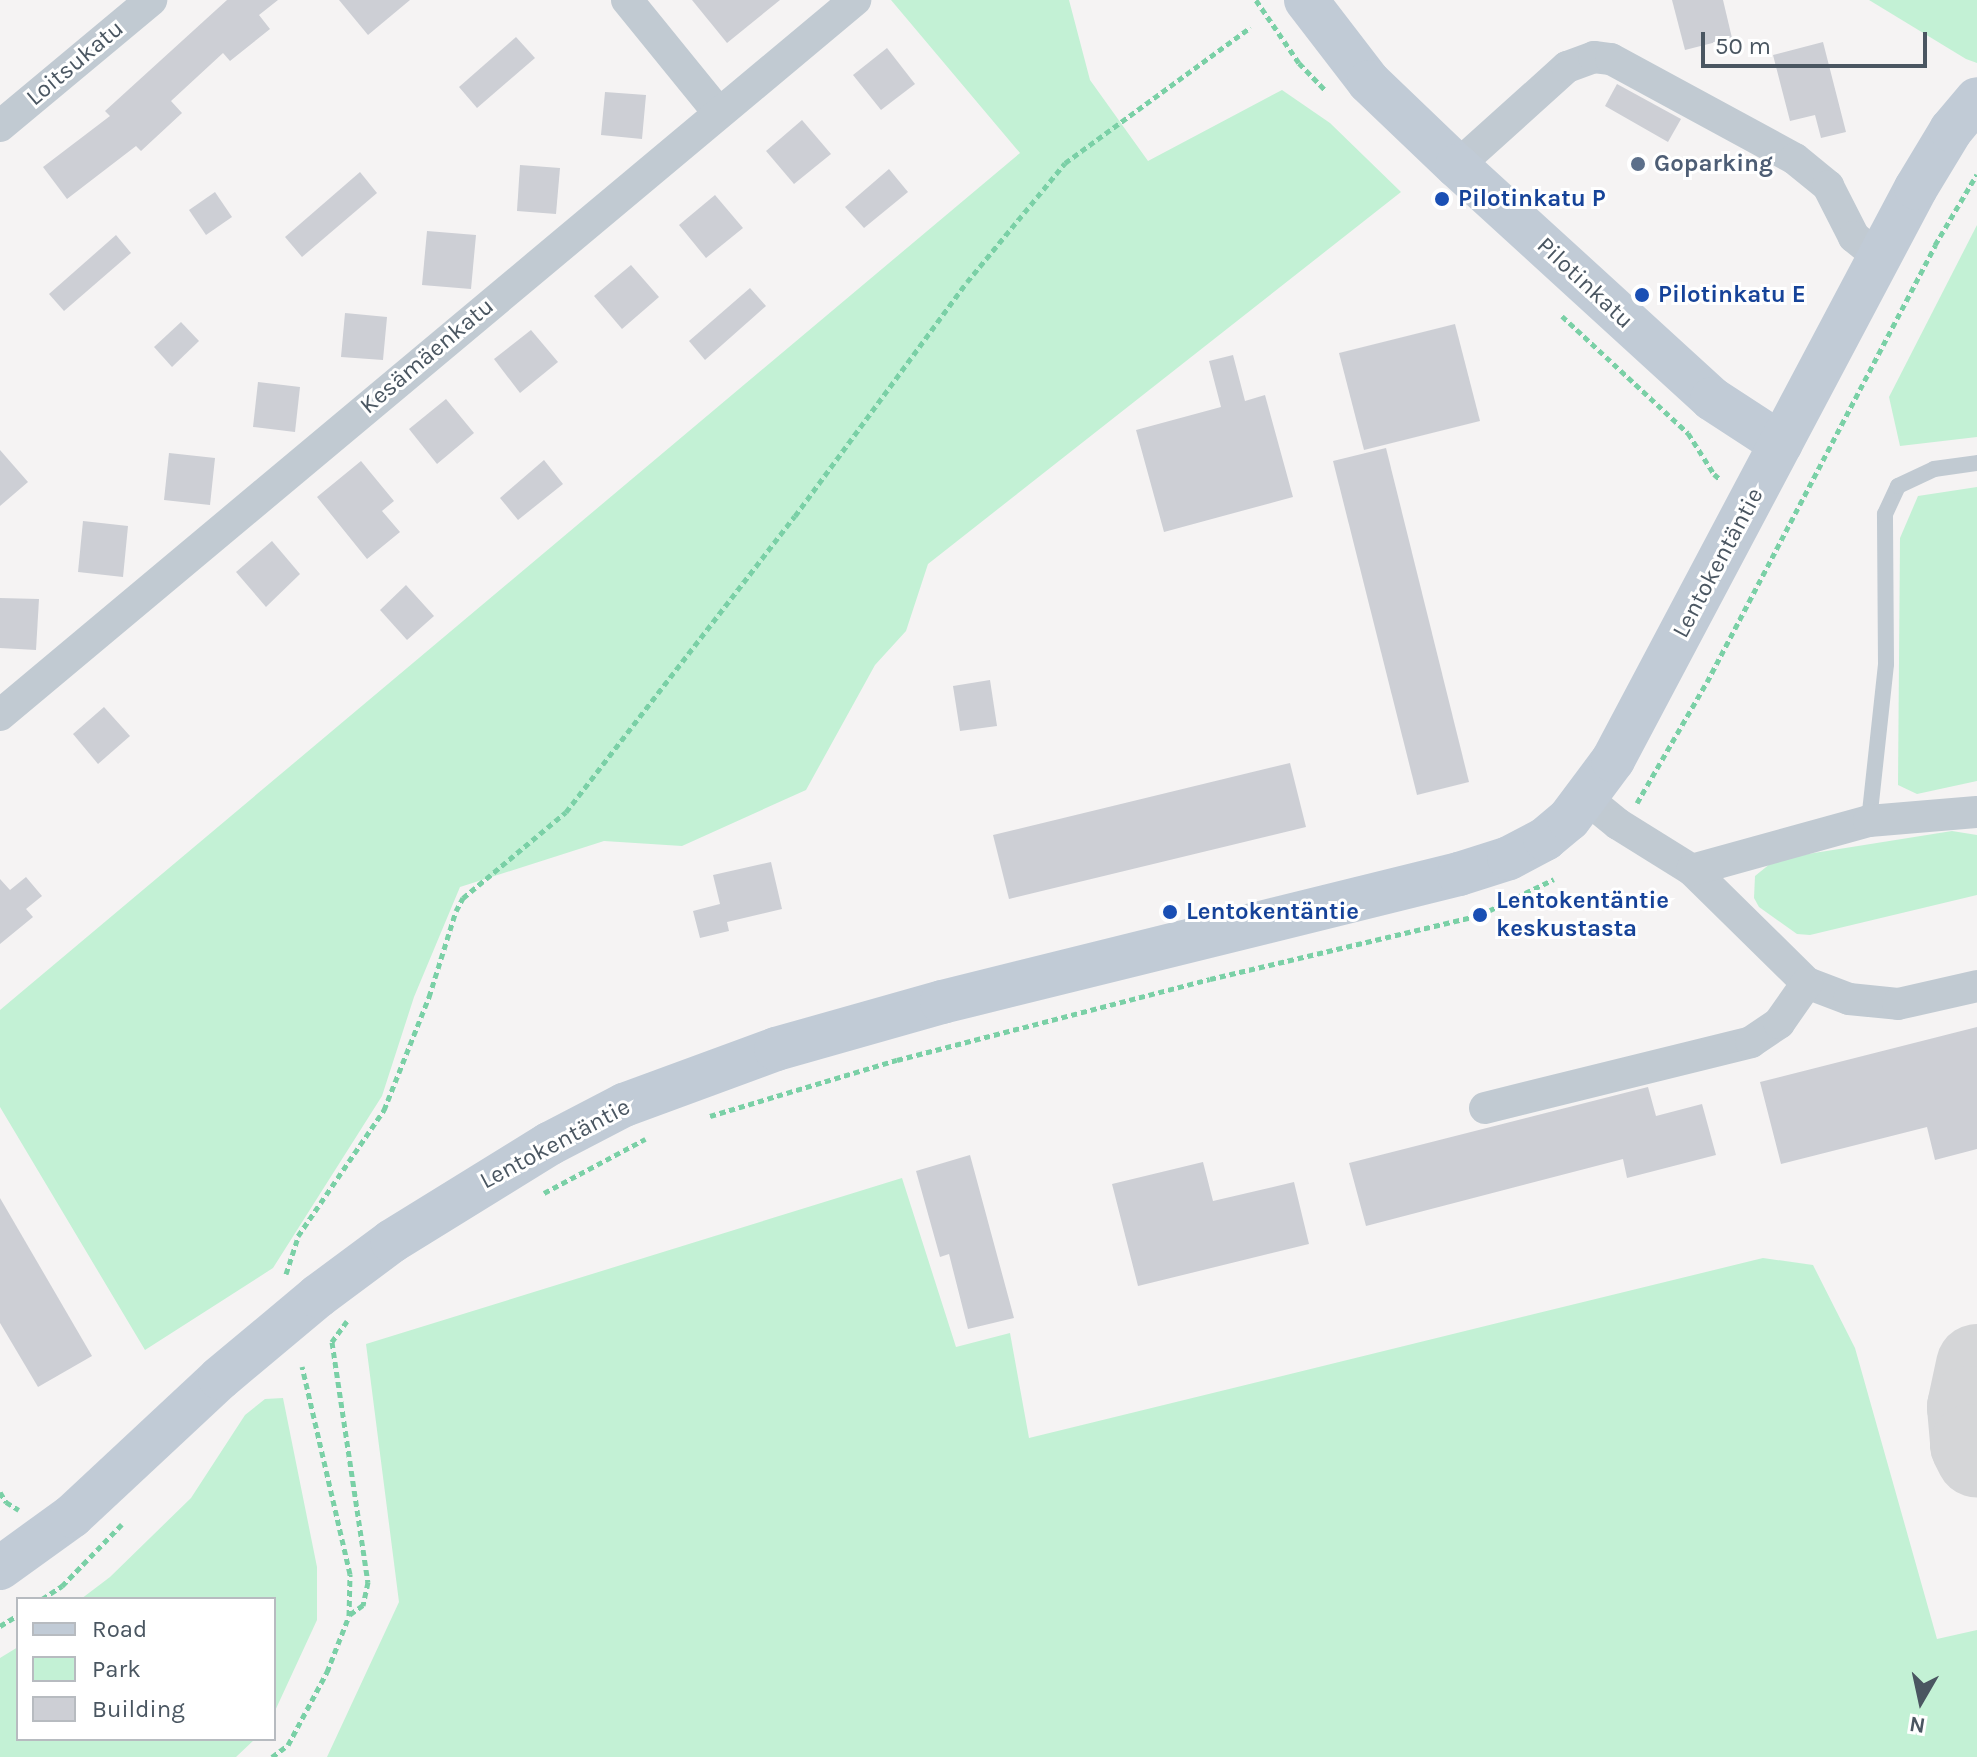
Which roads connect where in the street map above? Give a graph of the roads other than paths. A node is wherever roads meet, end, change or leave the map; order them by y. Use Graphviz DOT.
graph roads {
  1 [pos="151,0"];
  2 [pos="627,0"];
  3 [pos="855,0"];
  4 [pos="1306,0"];
  5 [pos="1977,99"];
  6 [pos="718,112"];
  7 [pos="0,126"];
  8 [pos="1457,166"];
  9 [pos="1880,258"];
  10 [pos="1781,444"];
  11 [pos="1977,463"];
  12 [pos="0,715"];
  13 [pos="1586,798"];
  14 [pos="1977,812"];
  15 [pos="1869,821"];
  16 [pos="1692,870"];
  17 [pos="1807,983"];
  18 [pos="1977,986"];
  19 [pos="1485,1108"];
  20 [pos="3,1558"];
  1 -- 7 [label="street, Loitsukatu"];
  2 -- 6 [label="street"];
  3 -- 6 [label="street, Kesämäenkatu"];
  4 -- 8 [label="street, Pilotinkatu"];
  5 -- 9 [label="street, Lentokentäntie"];
  6 -- 12 [label="street, Kesämäenkatu"];
  8 -- 9 [label="street"];
  8 -- 10 [label="street, Pilotinkatu"];
  9 -- 10 [label="street, Lentokentäntie"];
  10 -- 13 [label="street, Lentokentäntie"];
  11 -- 15 [label="lane"];
  13 -- 16 [label="street"];
  13 -- 20 [label="street, Lentokentäntie"];
  14 -- 15 [label="street"];
  15 -- 16 [label="street"];
  16 -- 17 [label="street"];
  17 -- 18 [label="street"];
  17 -- 19 [label="street"];
}
